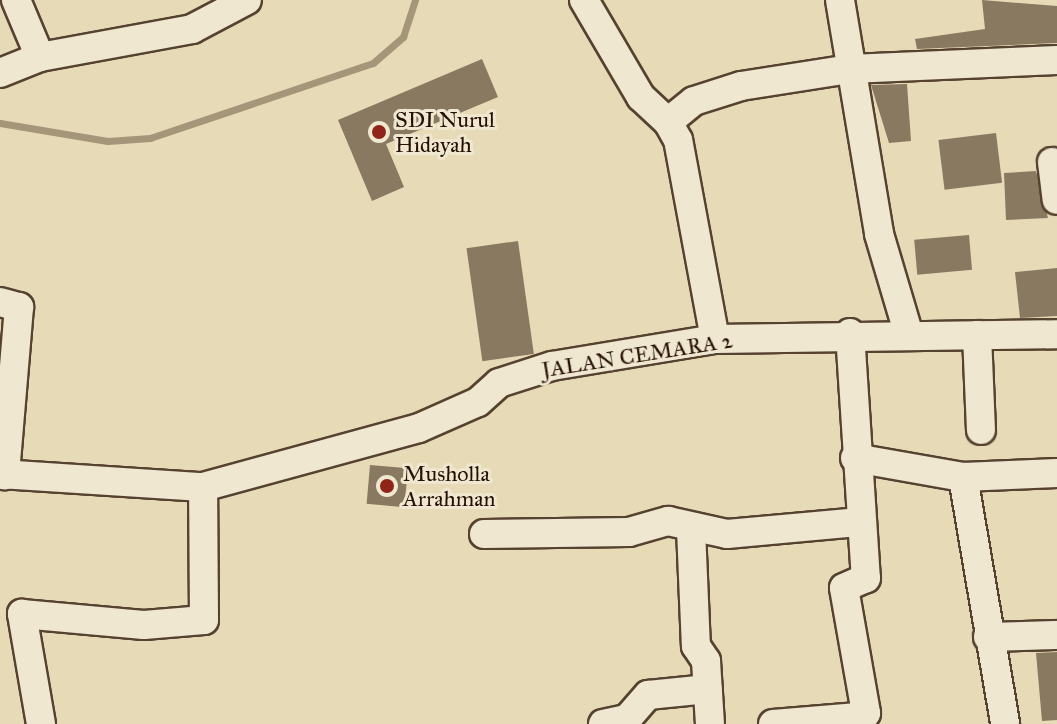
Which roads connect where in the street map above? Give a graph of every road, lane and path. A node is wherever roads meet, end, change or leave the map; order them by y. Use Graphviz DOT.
graph roads {
  1 [pos="16,0"];
  2 [pos="247,0"];
  3 [pos="584,0"];
  4 [pos="840,0"];
  5 [pos="40,57"];
  6 [pos="1057,60"];
  7 [pos="850,69"];
  8 [pos="0,73"];
  9 [pos="668,122"];
  10 [pos="1052,162"];
  11 [pos="1057,200"];
  12 [pos="0,302"];
  13 [pos="908,332"];
  14 [pos="850,333"];
  15 [pos="1057,334"];
  16 [pos="977,335"];
  17 [pos="715,339"];
  18 [pos="981,430"];
  19 [pos="855,458"];
  20 [pos="1057,473"];
  21 [pos="3,475"];
  22 [pos="963,477"];
  23 [pos="203,487"];
  24 [pos="860,522"];
  25 [pos="691,529"];
  26 [pos="484,534"];
  27 [pos="1057,635"];
  28 [pos="988,637"];
  29 [pos="708,689"];
  30 [pos="858,721"];
  31 [pos="41,724"];
  32 [pos="603,724"];
  33 [pos="710,724"];
  34 [pos="773,724"];
  35 [pos="1005,724"];
  1 -- 5 [label="street"];
  2 -- 5 [label="street"];
  3 -- 9 [label="street"];
  4 -- 7 [label="street"];
  5 -- 8 [label="street"];
  6 -- 7 [label="street"];
  7 -- 9 [label="street"];
  7 -- 13 [label="street"];
  9 -- 17 [label="street"];
  10 -- 11 [label="street"];
  12 -- 21 [label="street"];
  13 -- 14 [label="street, JALAN CEMARA 2"];
  13 -- 16 [label="street, JALAN CEMARA 2"];
  14 -- 17 [label="street, JALAN CEMARA 2"];
  14 -- 19 [label="street"];
  15 -- 16 [label="street, JALAN CEMARA 2"];
  16 -- 18 [label="street"];
  17 -- 23 [label="street, JALAN CEMARA 2"];
  19 -- 22 [label="street"];
  19 -- 24 [label="street"];
  20 -- 22 [label="street"];
  21 -- 23 [label="street, JALAN CEMARA 2"];
  22 -- 28 [label="street"];
  23 -- 31 [label="street"];
  24 -- 25 [label="street"];
  24 -- 30 [label="street"];
  25 -- 26 [label="street"];
  25 -- 29 [label="street"];
  27 -- 28 [label="street"];
  28 -- 35 [label="street"];
  29 -- 32 [label="street"];
  29 -- 33 [label="street"];
  30 -- 34 [label="street"];
}
